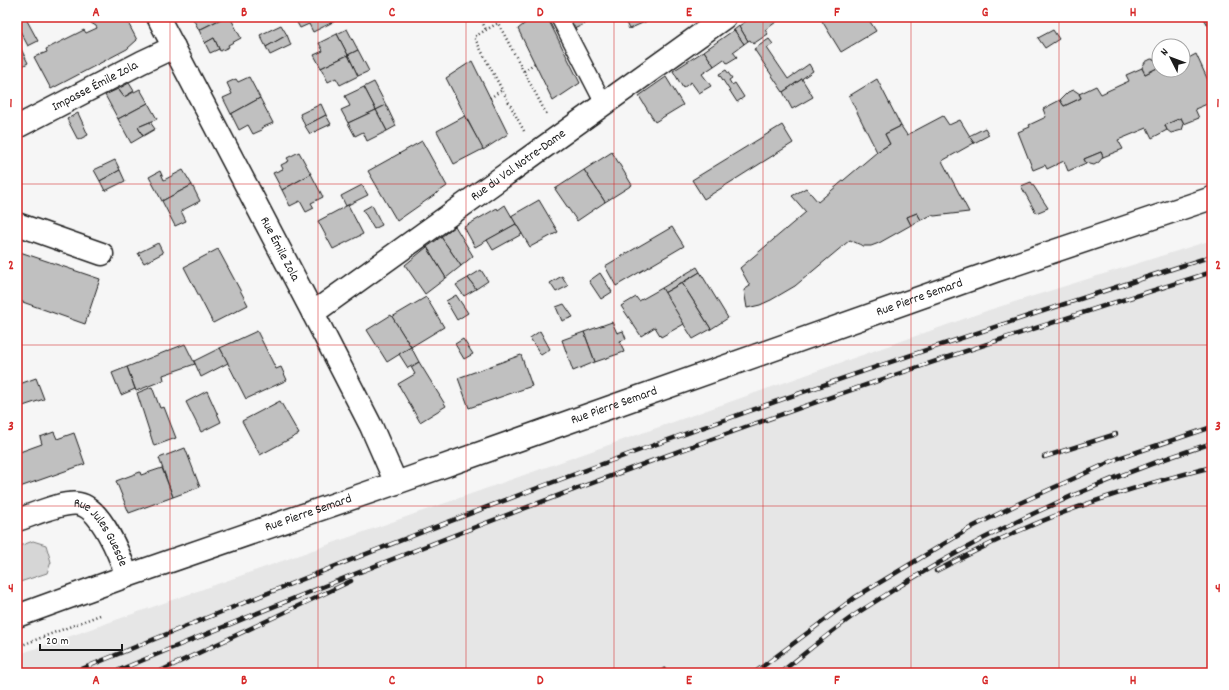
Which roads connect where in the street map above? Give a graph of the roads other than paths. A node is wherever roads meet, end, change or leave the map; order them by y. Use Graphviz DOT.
graph roads {
  1 [pos="158,17"];
  2 [pos="559,17"];
  3 [pos="724,17"];
  4 [pos="174,47"];
  5 [pos="604,104"];
  6 [pos="17,127"];
  7 [pos="1212,198"];
  8 [pos="17,224"];
  9 [pos="102,254"];
  10 [pos="313,313"];
  11 [pos="396,483"];
  12 [pos="17,520"];
  13 [pos="127,576"];
  14 [pos="17,616"];
  1 -- 4 [label="street, Rue Émile Zola"];
  2 -- 5 [label="lane"];
  3 -- 5 [label="street, Rue du Val Notre-Dame"];
  4 -- 6 [label="street, Impasse Émile Zola"];
  4 -- 10 [label="street, Rue Émile Zola"];
  5 -- 10 [label="street, Rue du Val Notre-Dame"];
  7 -- 11 [label="street, Rue Pierre Semard"];
  8 -- 9 [label="street"];
  10 -- 11 [label="street, Rue Émile Zola"];
  11 -- 13 [label="street, Rue Pierre Semard"];
  12 -- 13 [label="street, Rue Jules Guesde"];
  13 -- 14 [label="street, Rue Pierre Semard"];
}
